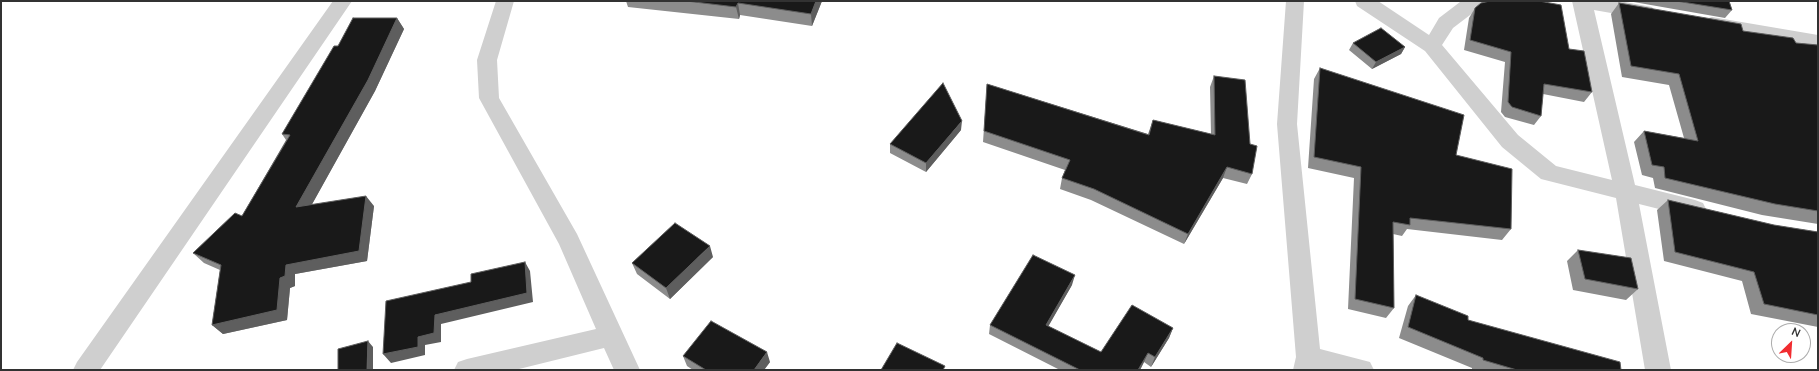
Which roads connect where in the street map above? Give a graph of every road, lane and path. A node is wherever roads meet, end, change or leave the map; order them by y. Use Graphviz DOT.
graph roads {
  1 [pos="343,1"];
  2 [pos="505,1"];
  3 [pos="1295,1"];
  4 [pos="1364,1"];
  5 [pos="1488,1"];
  6 [pos="1581,1"];
  7 [pos="1661,15"];
  8 [pos="1692,20"];
  9 [pos="1818,42"];
  10 [pos="1432,46"];
  11 [pos="1626,192"];
  12 [pos="1717,214"];
  13 [pos="611,336"];
  14 [pos="1307,364"];
  15 [pos="86,370"];
  16 [pos="467,370"];
  17 [pos="627,370"];
  18 [pos="1362,370"];
  19 [pos="1658,370"];
  1 -- 15 [label="street"];
  2 -- 13 [label="street"];
  3 -- 14 [label="street"];
  4 -- 10 [label="street"];
  5 -- 10 [label="street"];
  6 -- 7 [label="street"];
  6 -- 11 [label="street"];
  8 -- 9 [label="street"];
  10 -- 11 [label="street"];
  11 -- 12 [label="street"];
  11 -- 19 [label="street"];
  13 -- 16 [label="street"];
  13 -- 17 [label="street"];
  14 -- 18 [label="street"];
}
